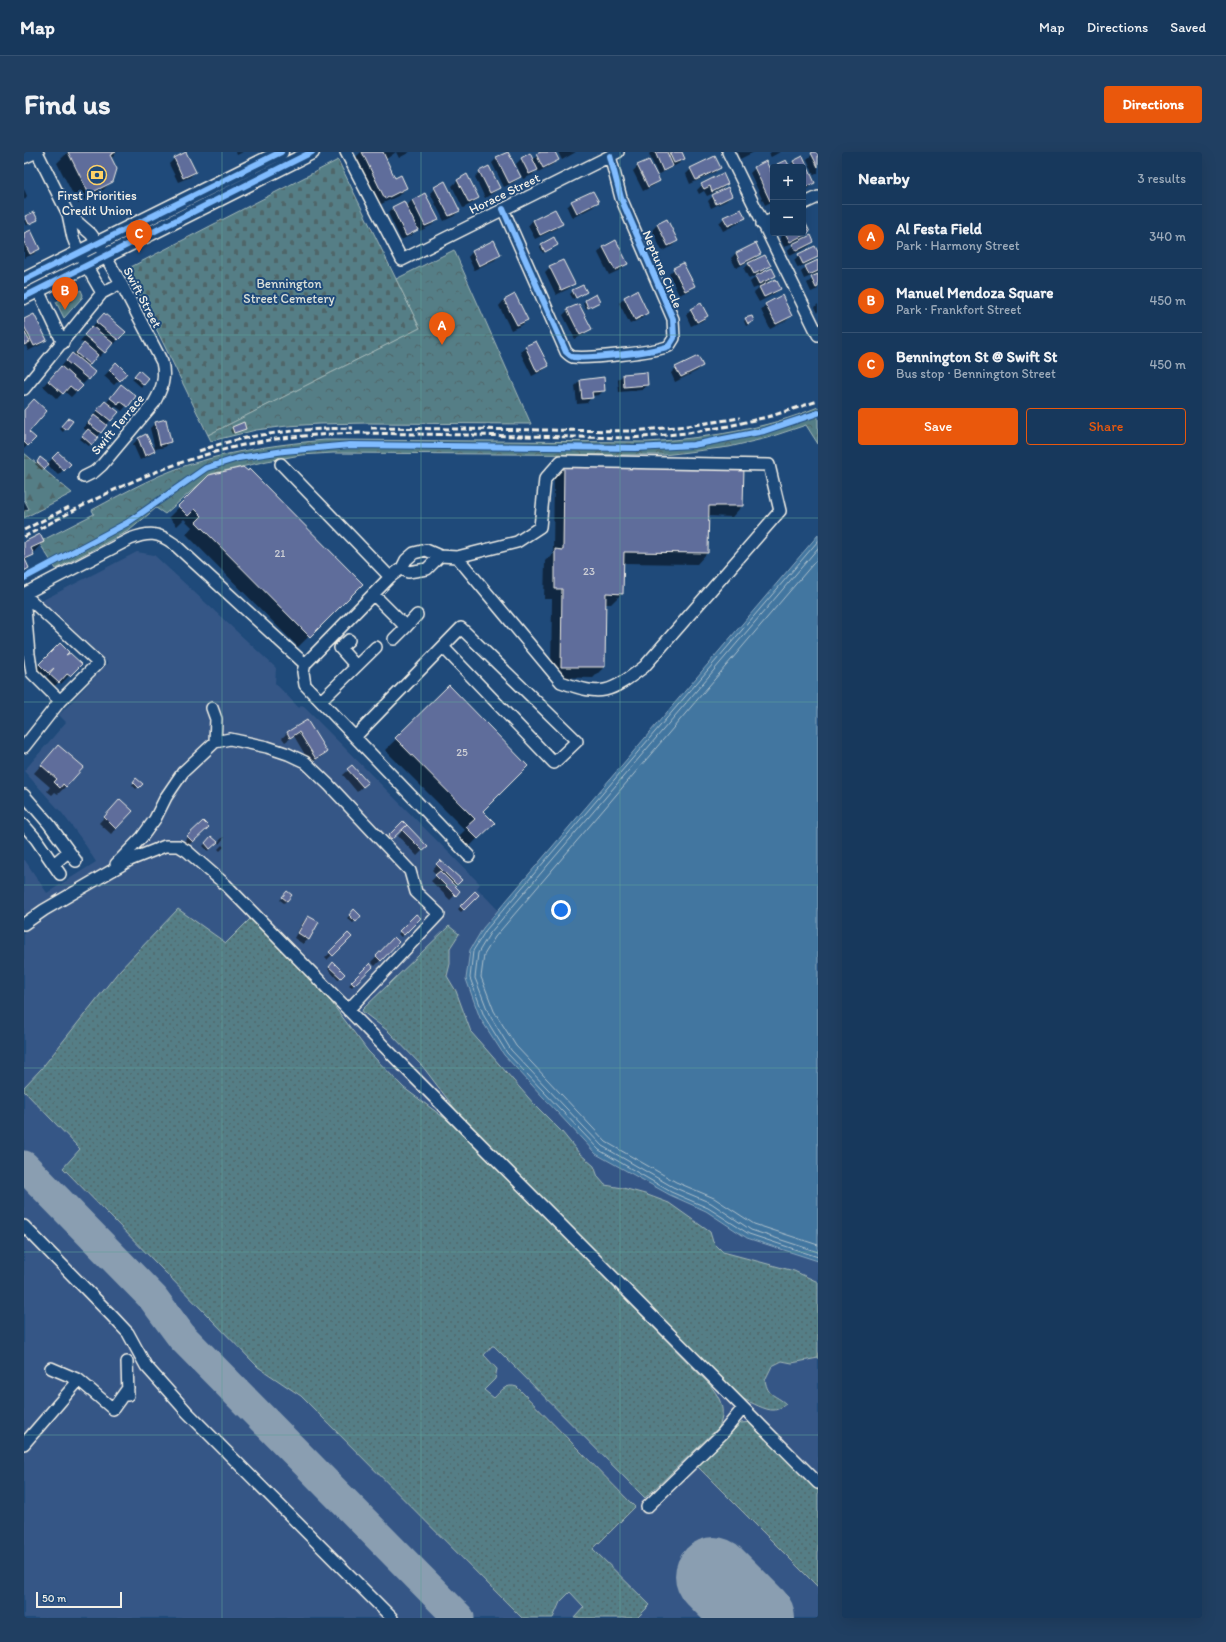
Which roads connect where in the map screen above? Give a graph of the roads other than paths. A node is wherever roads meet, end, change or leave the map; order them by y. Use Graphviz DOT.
graph roads {
  1 [pos="33,152"];
  2 [pos="38,152"];
  3 [pos="281,152"];
  4 [pos="312,152"];
  5 [pos="346,152"];
  6 [pos="728,152"];
  7 [pos="614,154"];
  8 [pos="24,156"];
  9 [pos="818,197"];
  10 [pos="806,203"];
  11 [pos="503,209"];
  12 [pos="68,214"];
  13 [pos="770,220"];
  14 [pos="762,224"];
  15 [pos="101,250"];
  16 [pos="79,253"];
  17 [pos="86,266"];
  18 [pos="24,280"];
  19 [pos="121,283"];
  20 [pos="38,290"];
  21 [pos="102,294"];
  22 [pos="24,297"];
  23 [pos="818,335"];
  24 [pos="63,343"];
  25 [pos="164,382"];
  26 [pos="24,389"];
  27 [pos="281,464"];
  28 [pos="84,477"];
  29 [pos="440,556"];
  30 [pos="458,557"];
  31 [pos="402,568"];
  32 [pos="390,577"];
  33 [pos="24,594"];
  34 [pos="373,594"];
  35 [pos="24,597"];
  36 [pos="418,615"];
  37 [pos="406,627"];
  38 [pos="394,639"];
  39 [pos="349,640"];
  40 [pos="376,647"];
  41 [pos="443,647"];
  42 [pos="304,664"];
  43 [pos="356,666"];
  44 [pos="60,701"];
  45 [pos="320,701"];
  46 [pos="212,708"];
  47 [pos="355,737"];
  48 [pos="215,742"];
  49 [pos="24,747"];
  50 [pos="24,795"];
  51 [pos="24,825"];
  52 [pos="69,850"];
  53 [pos="469,856"];
  54 [pos="76,861"];
  55 [pos="54,864"];
  56 [pos="60,874"];
  57 [pos="106,875"];
  58 [pos="24,924"];
  59 [pos="348,1010"];
  60 [pos="24,1226"];
  61 [pos="127,1362"];
  62 [pos="51,1368"];
  63 [pos="79,1380"];
  64 [pos="743,1408"];
  65 [pos="24,1444"];
  66 [pos="818,1483"];
  67 [pos="646,1507"];
  68 [pos="392,1618"];
  1 -- 8 [label="main road"];
  2 -- 12 [label="street, Swift Street"];
  3 -- 15 [label="main road"];
  4 -- 15 [label="main road"];
  5 -- 11 [label="street, Horace Street"];
  6 -- 14 [label="street"];
  7 -- 11 [label="street, Horace Street"];
  7 -- 11 [label="street, Neptune Circle"];
  9 -- 10 [label="street"];
  12 -- 15 [label="street, Swift Street"];
  12 -- 16 [label="street, Swift Street"];
  13 -- 14 [label="street"];
  14 -- 23 [label="street"];
  15 -- 16 [label="main road"];
  15 -- 17 [label="main road"];
  15 -- 19 [label="street, Swift Street"];
  16 -- 17 [label="street, Swift Street"];
  16 -- 18 [label="main road"];
  17 -- 20 [label="main road"];
  17 -- 21 [label="street, Swift Street"];
  19 -- 21 [label="street"];
  19 -- 25 [label="street, Swift Street"];
  20 -- 22 [label="main road"];
  20 -- 24 [label="street"];
  21 -- 24 [label="street"];
  24 -- 26 [label="street"];
  25 -- 28 [label="street, Swift Terrace"];
  27 -- 32 [label="street"];
  29 -- 30 [label="street"];
  29 -- 31 [label="street"];
  29 -- 31 [label="street"];
  30 -- 30 [label="street"];
  31 -- 32 [label="street"];
  32 -- 34 [label="street"];
  33 -- 42 [label="street"];
  33 -- 44 [label="street"];
  34 -- 37 [label="street"];
  34 -- 42 [label="street"];
  35 -- 44 [label="street"];
  36 -- 37 [label="street"];
  37 -- 38 [label="street"];
  39 -- 43 [label="street"];
  40 -- 43 [label="street"];
  41 -- 41 [label="street"];
  41 -- 47 [label="street"];
  42 -- 45 [label="street"];
  43 -- 45 [label="street"];
  44 -- 49 [label="street"];
  45 -- 47 [label="street"];
  46 -- 48 [label="street"];
  47 -- 53 [label="street"];
  48 -- 57 [label="street"];
  48 -- 59 [label="street"];
  50 -- 52 [label="street"];
  51 -- 55 [label="street"];
  52 -- 54 [label="street"];
  52 -- 55 [label="street"];
  55 -- 56 [label="street"];
  57 -- 58 [label="street"];
  57 -- 59 [label="street"];
  59 -- 64 [label="street"];
  60 -- 68 [label="street"];
  61 -- 63 [label="street"];
  62 -- 63 [label="street"];
  63 -- 65 [label="street"];
  64 -- 66 [label="street"];
  64 -- 67 [label="street"];
}
